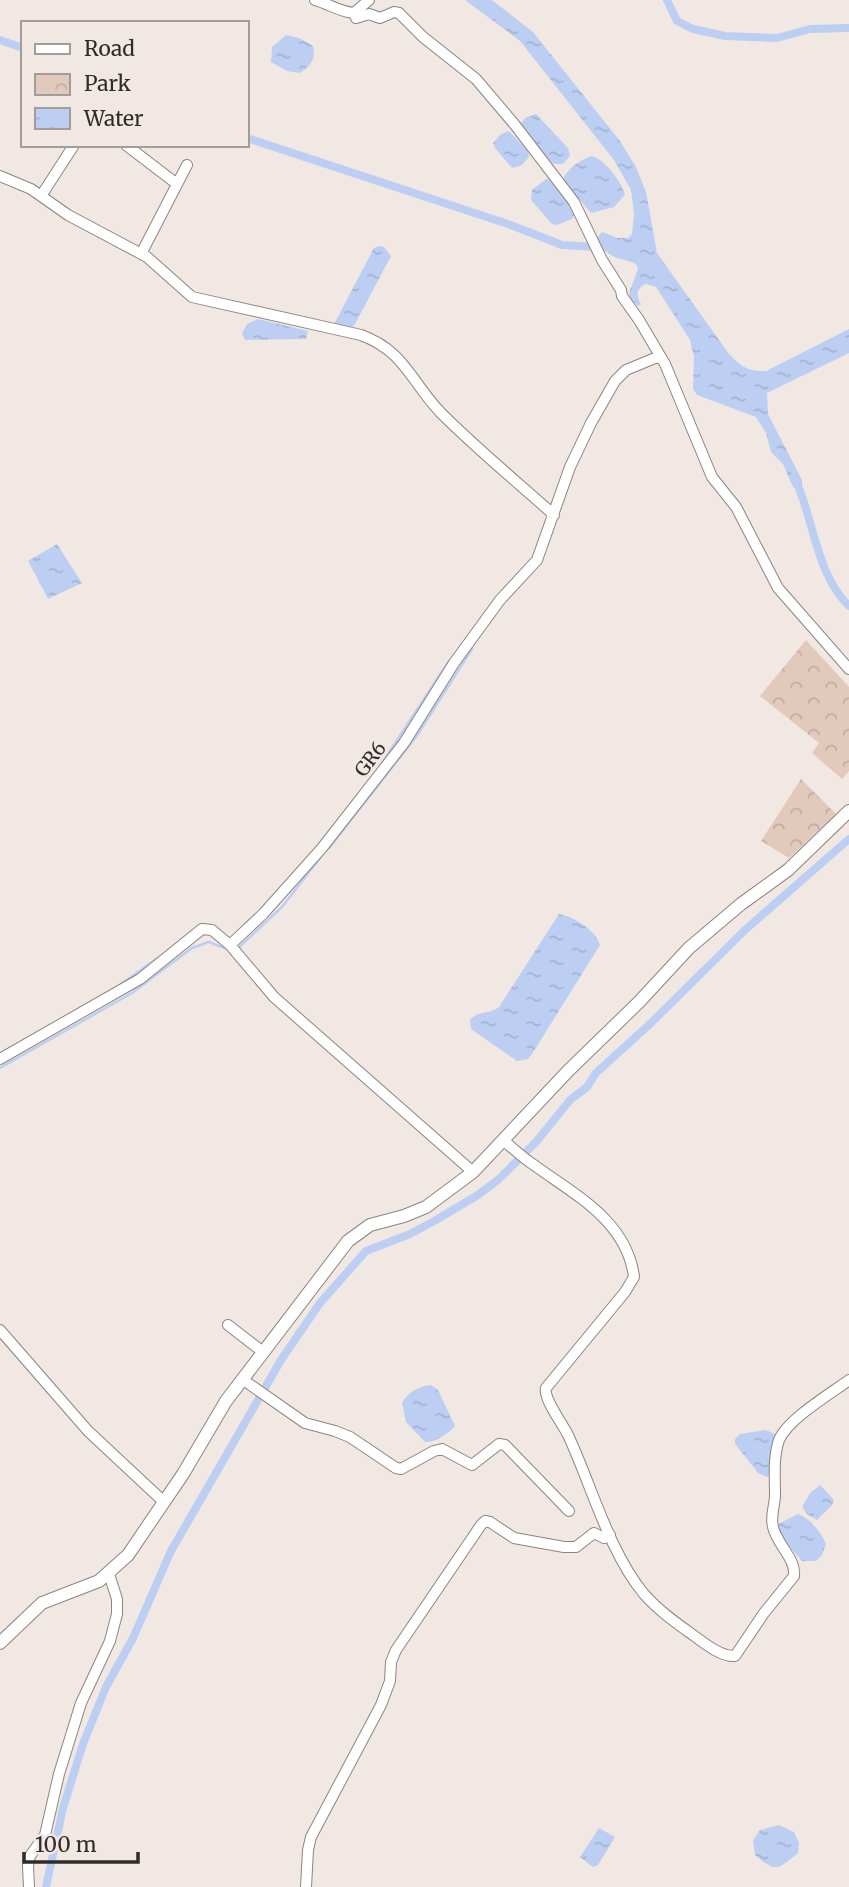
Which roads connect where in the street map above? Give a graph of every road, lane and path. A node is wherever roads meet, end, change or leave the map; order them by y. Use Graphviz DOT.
graph roads {
  1 [pos="315,0"];
  2 [pos="369,0"];
  3 [pos="354,13"];
  4 [pos="73,147"];
  5 [pos="129,147"];
  6 [pos="187,165"];
  7 [pos="0,176"];
  8 [pos="177,184"];
  9 [pos="41,196"];
  10 [pos="141,254"];
  11 [pos="660,356"];
  12 [pos="554,515"];
  13 [pos="849,669"];
  14 [pos="849,811"];
  15 [pos="230,945"];
  16 [pos="0,1059"];
  17 [pos="506,1143"];
  18 [pos="472,1172"];
  19 [pos="228,1325"];
  20 [pos="0,1330"];
  21 [pos="263,1352"];
  22 [pos="242,1379"];
  23 [pos="849,1380"];
  24 [pos="164,1502"];
  25 [pos="569,1511"];
  26 [pos="610,1535"];
  27 [pos="109,1574"];
  28 [pos="0,1643"];
  29 [pos="29,1887"];
  30 [pos="306,1887"];
  1 -- 3 [label="street"];
  2 -- 3 [label="street"];
  3 -- 11 [label="street"];
  4 -- 9 [label="street"];
  5 -- 8 [label="street"];
  6 -- 8 [label="street"];
  7 -- 9 [label="street"];
  8 -- 10 [label="street"];
  9 -- 10 [label="street"];
  10 -- 12 [label="street"];
  11 -- 12 [label="street, GR6"];
  11 -- 13 [label="street"];
  12 -- 15 [label="street, GR6"];
  14 -- 17 [label="main road"];
  15 -- 16 [label="street"];
  15 -- 18 [label="street"];
  17 -- 18 [label="main road"];
  17 -- 26 [label="street"];
  18 -- 21 [label="main road"];
  19 -- 21 [label="street"];
  20 -- 24 [label="street"];
  21 -- 22 [label="main road"];
  22 -- 24 [label="main road"];
  22 -- 25 [label="street"];
  23 -- 26 [label="street"];
  24 -- 27 [label="main road"];
  26 -- 30 [label="street"];
  27 -- 28 [label="main road"];
  27 -- 29 [label="street"];
}
